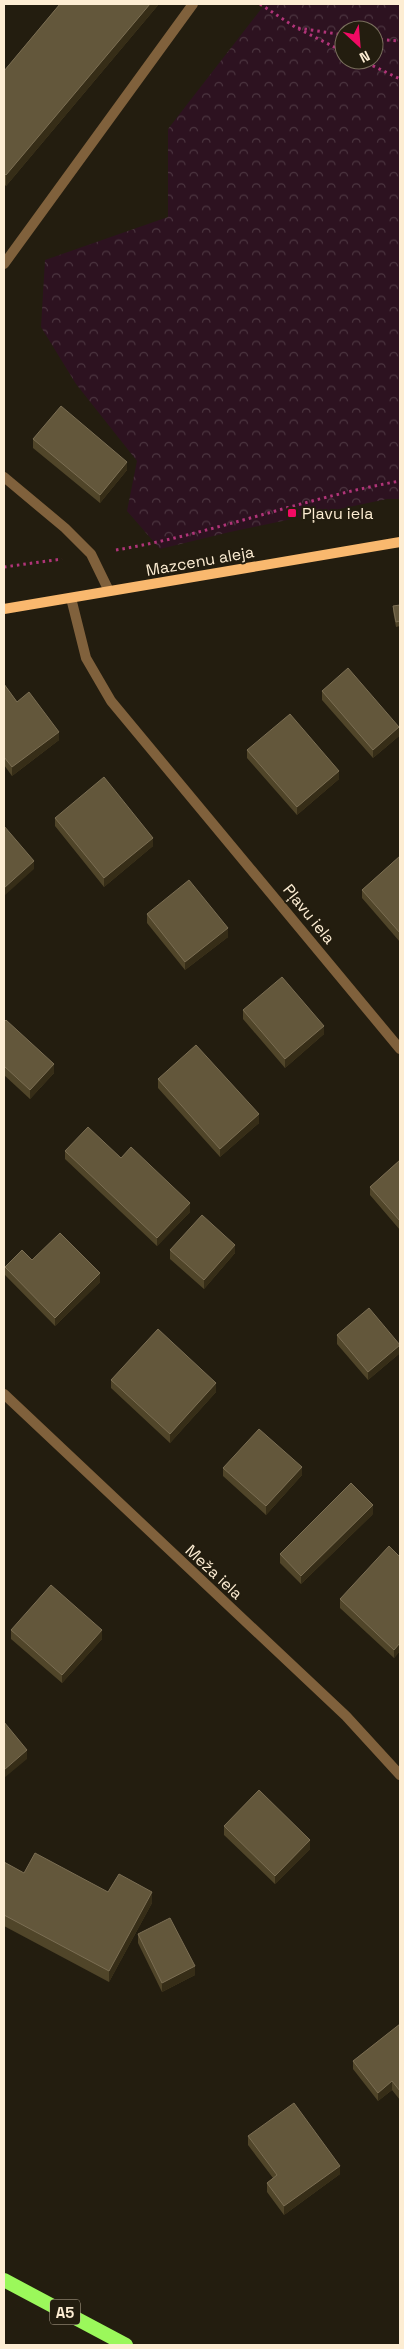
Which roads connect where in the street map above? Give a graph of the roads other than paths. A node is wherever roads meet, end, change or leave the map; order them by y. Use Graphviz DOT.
graph roads {
  1 [pos="193,4"];
  2 [pos="4,264"];
  3 [pos="4,477"];
  4 [pos="400,542"];
  5 [pos="109,591"];
  6 [pos="71,598"];
  7 [pos="4,609"];
  8 [pos="400,1049"];
  9 [pos="4,1394"];
  10 [pos="400,1775"];
  11 [pos="4,2280"];
  12 [pos="126,2345"];
  1 -- 2 [label="street"];
  3 -- 5 [label="street"];
  4 -- 5 [label="main road, Mazcenu aleja"];
  5 -- 6 [label="main road, Mazcenu aleja"];
  6 -- 7 [label="main road, Mazcenu aleja"];
  6 -- 8 [label="street, Pļavu iela"];
  9 -- 10 [label="street, Meža iela"];
  11 -- 12 [label="highway, A5"];
}
